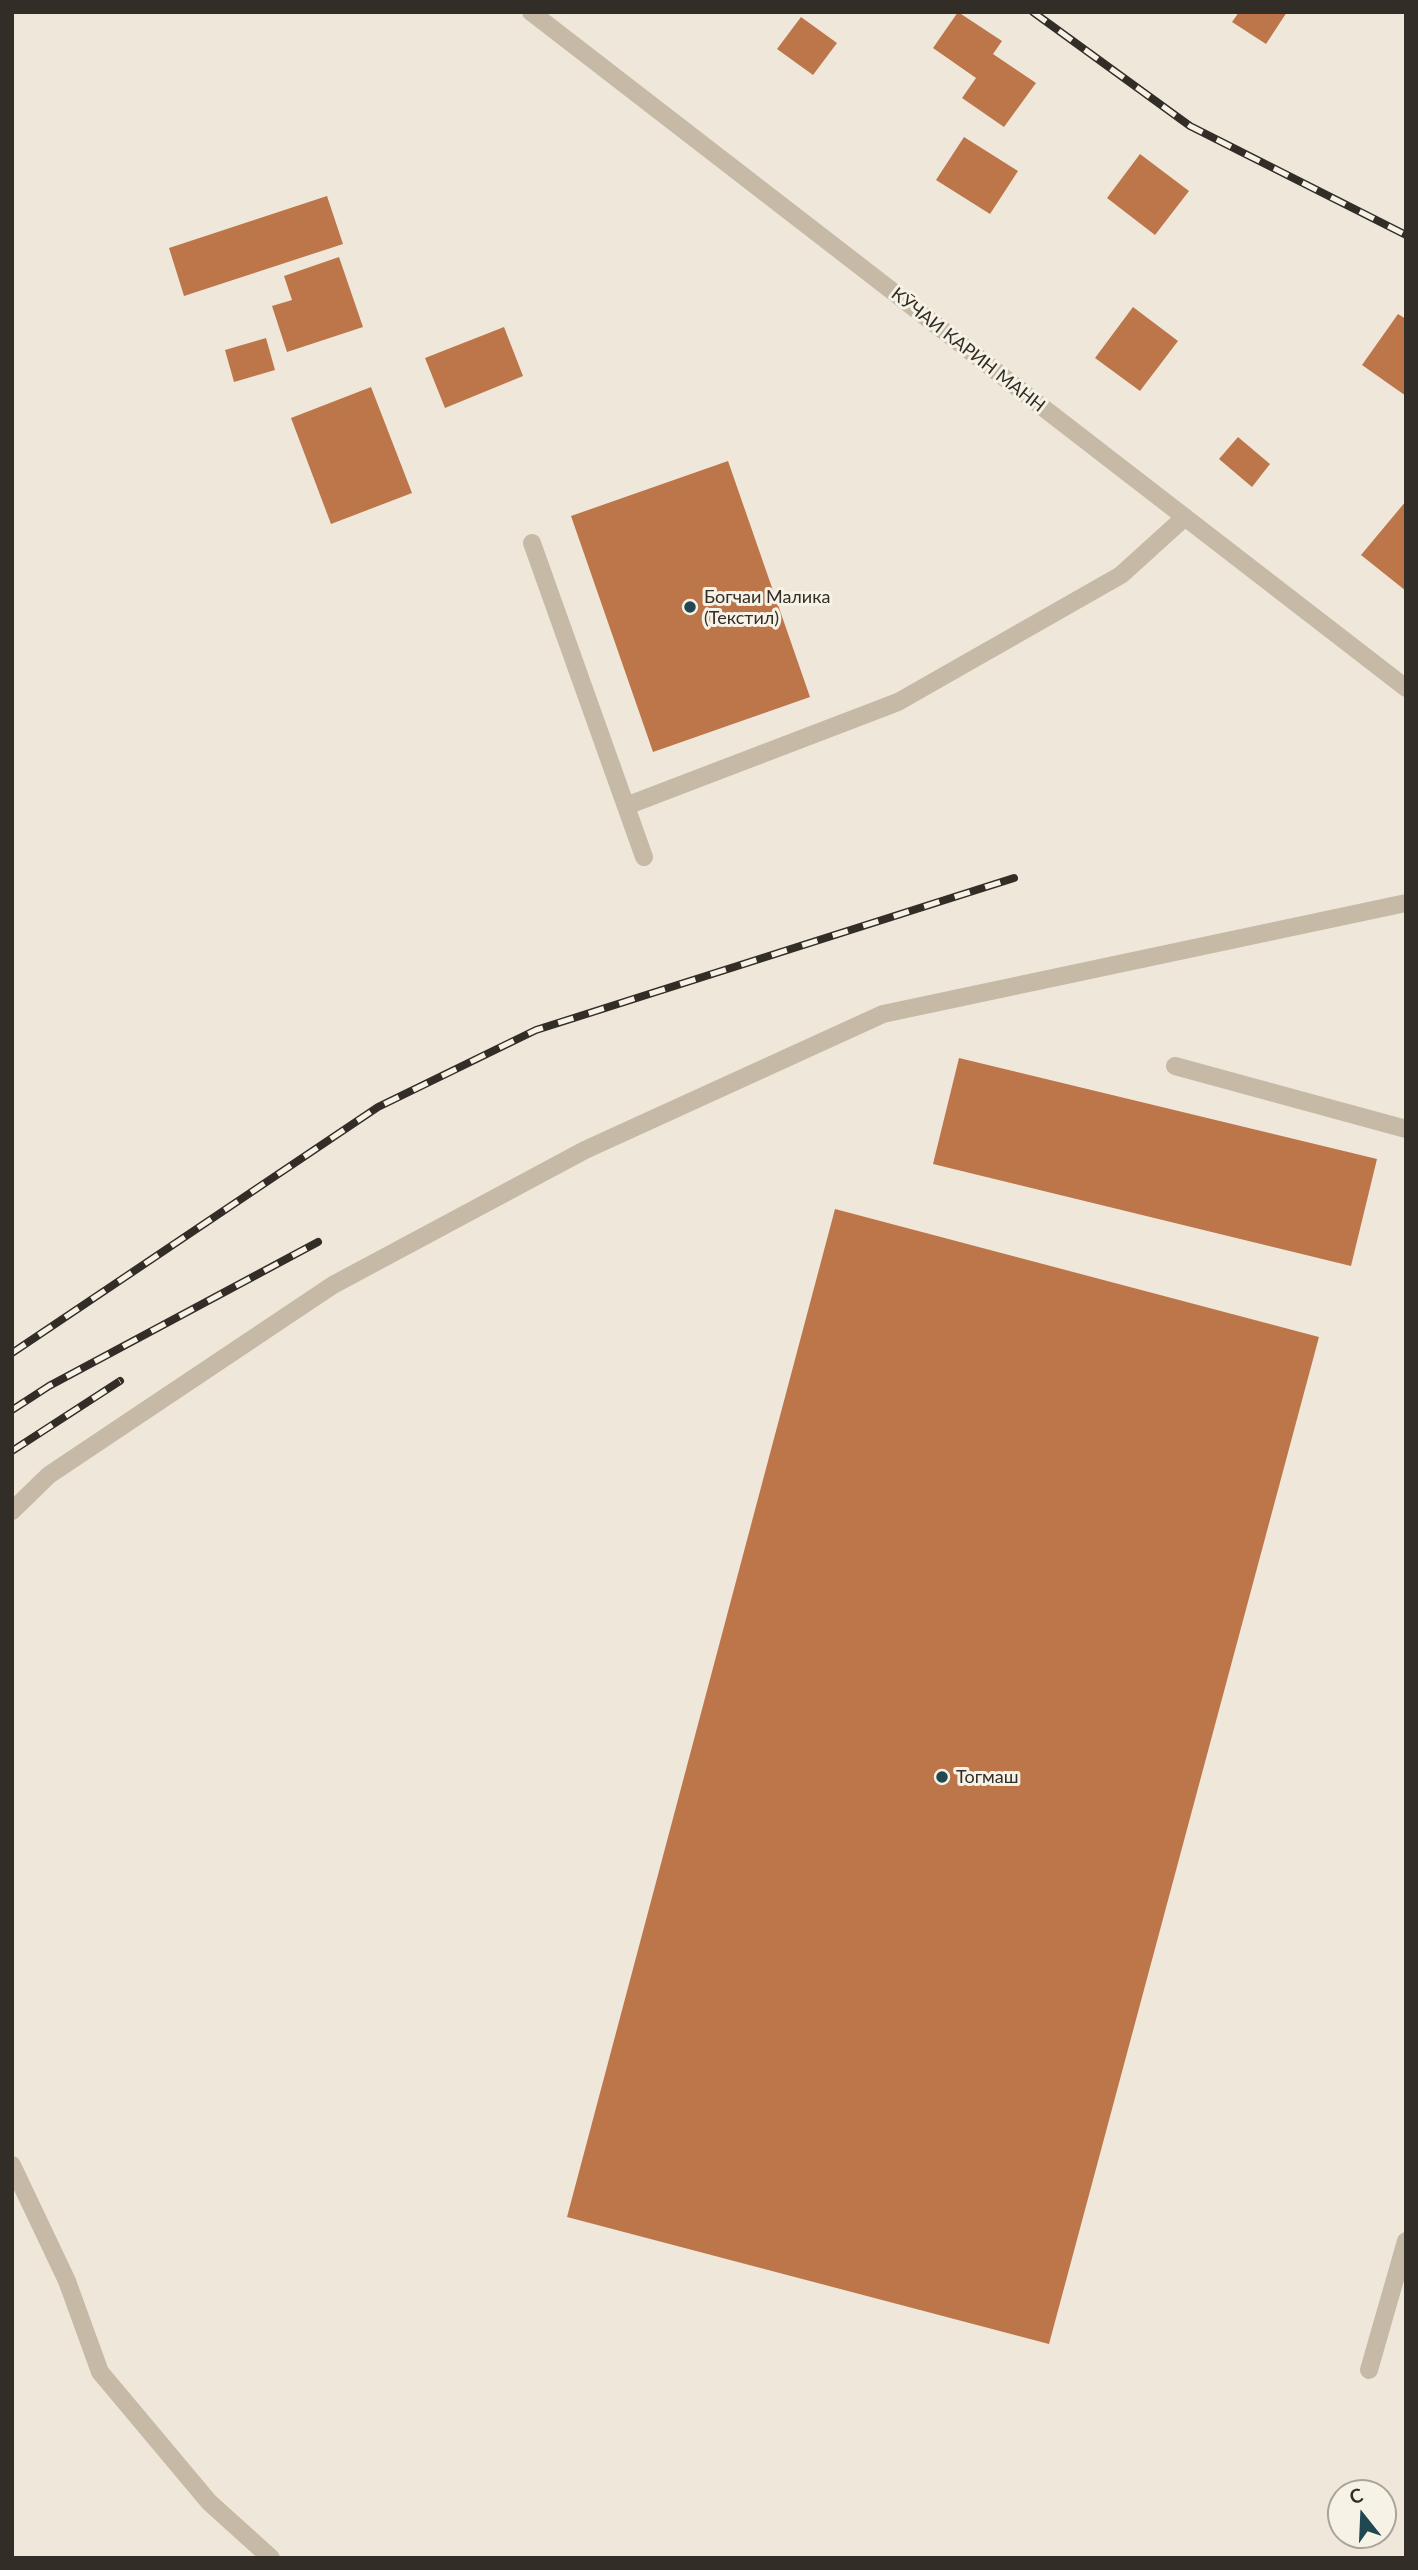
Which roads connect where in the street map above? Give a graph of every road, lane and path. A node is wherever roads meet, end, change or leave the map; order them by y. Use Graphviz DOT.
graph roads {
  1 [pos="531,12"];
  2 [pos="1185,517"];
  3 [pos="532,543"];
  4 [pos="1406,688"];
  5 [pos="626,806"];
  6 [pos="644,857"];
  7 [pos="1406,903"];
  8 [pos="1175,1066"];
  9 [pos="1406,1129"];
  10 [pos="12,1511"];
  11 [pos="12,2165"];
  12 [pos="1406,2241"];
  13 [pos="1369,2371"];
  14 [pos="271,2558"];
  1 -- 2 [label="street, КӮЧАИ КАРИН МАНН"];
  2 -- 4 [label="street, КӮЧАИ КАРИН МАНН"];
  2 -- 5 [label="street"];
  3 -- 5 [label="street"];
  5 -- 6 [label="street"];
  7 -- 10 [label="street"];
  8 -- 9 [label="street"];
  11 -- 14 [label="street"];
  12 -- 13 [label="street"];
}
